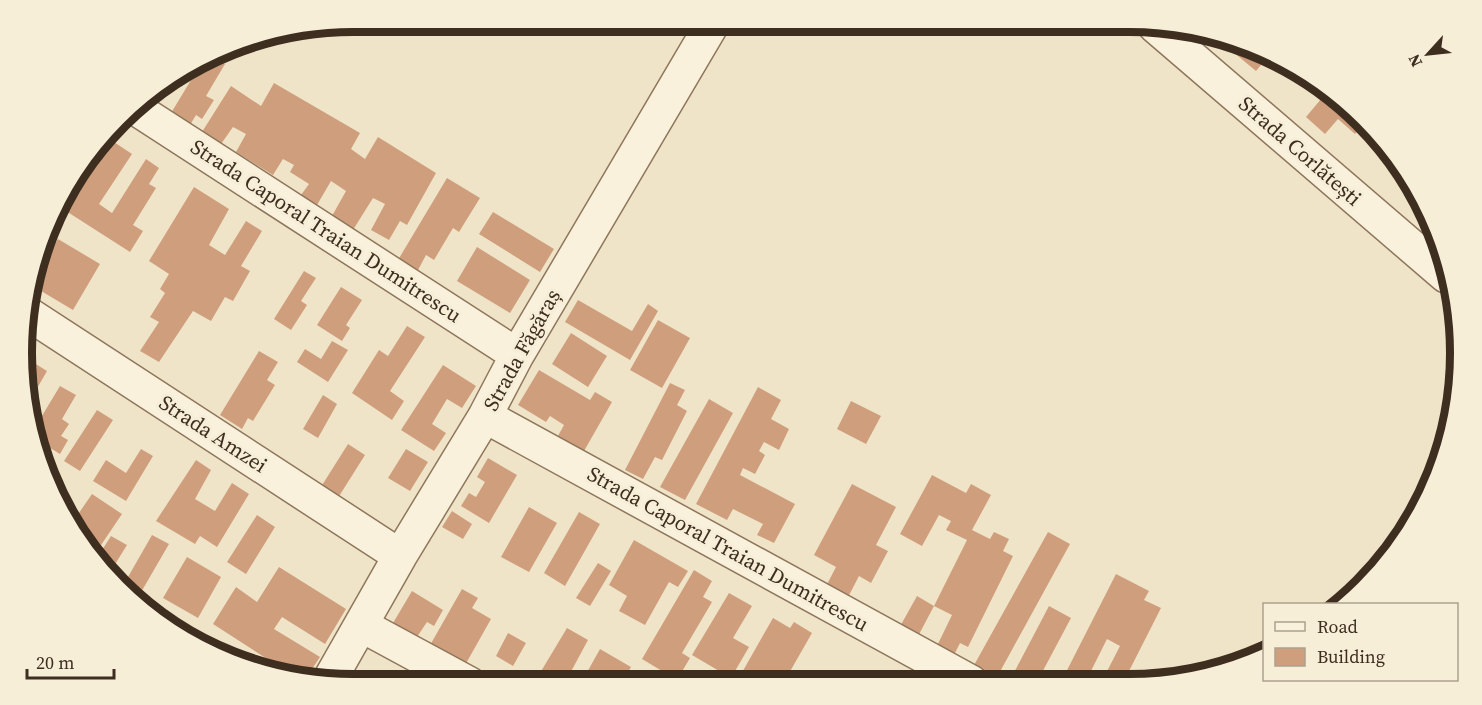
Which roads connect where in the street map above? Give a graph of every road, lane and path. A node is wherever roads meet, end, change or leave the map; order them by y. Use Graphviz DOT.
graph roads {
  1 [pos="708,32"];
  2 [pos="1173,34"];
  3 [pos="1194,44"];
  4 [pos="140,112"];
  5 [pos="1440,271"];
  6 [pos="33,317"];
  7 [pos="517,355"];
  8 [pos="485,416"];
  9 [pos="400,556"];
  10 [pos="361,626"];
  11 [pos="334,673"];
  12 [pos="451,674"];
  13 [pos="956,674"];
  1 -- 7 [label="street, Strada Făgăraș"];
  2 -- 3 [label="street, Strada Corlătești"];
  3 -- 5 [label="street, Strada Corlătești"];
  4 -- 7 [label="street, Strada Caporal Traian Dumitrescu"];
  6 -- 9 [label="street, Strada Amzei"];
  7 -- 8 [label="street, Strada Făgăraș"];
  8 -- 9 [label="street, Strada Făgăraș"];
  8 -- 13 [label="street, Strada Caporal Traian Dumitrescu"];
  9 -- 10 [label="street, Strada Făgăraș"];
  10 -- 11 [label="street, Strada Făgăraș"];
  10 -- 12 [label="street"];
}
